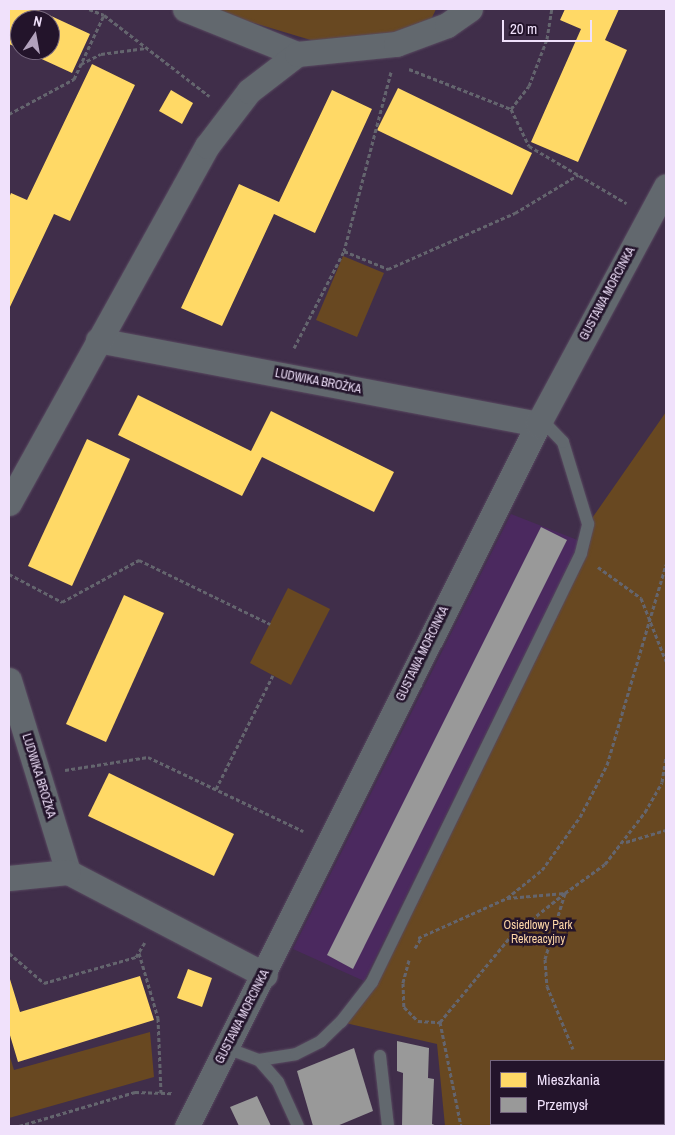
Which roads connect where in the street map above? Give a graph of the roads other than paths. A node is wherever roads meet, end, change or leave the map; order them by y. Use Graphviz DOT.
graph roads {
  1 [pos="185,9"];
  2 [pos="470,9"];
  3 [pos="297,54"];
  4 [pos="666,186"];
  5 [pos="98,340"];
  6 [pos="539,421"];
  7 [pos="9,503"];
  8 [pos="9,680"];
  9 [pos="68,872"];
  10 [pos="9,878"];
  11 [pos="265,975"];
  12 [pos="227,1048"];
  13 [pos="380,1056"];
  14 [pos="259,1060"];
  15 [pos="187,1126"];
  16 [pos="298,1126"];
  17 [pos="388,1126"];
  1 -- 3 [label="street"];
  2 -- 3 [label="street"];
  3 -- 5 [label="street"];
  4 -- 6 [label="street, GUSTAWA MORCINKA"];
  5 -- 6 [label="street, LUDWIKA BROŻKA"];
  5 -- 7 [label="street"];
  6 -- 11 [label="street, GUSTAWA MORCINKA"];
  6 -- 14 [label="lane"];
  8 -- 9 [label="street, LUDWIKA BROŻKA"];
  9 -- 10 [label="street"];
  9 -- 11 [label="street"];
  11 -- 12 [label="street, GUSTAWA MORCINKA"];
  12 -- 14 [label="lane"];
  12 -- 15 [label="street, GUSTAWA MORCINKA"];
  13 -- 17 [label="lane"];
  14 -- 16 [label="lane"];
}
